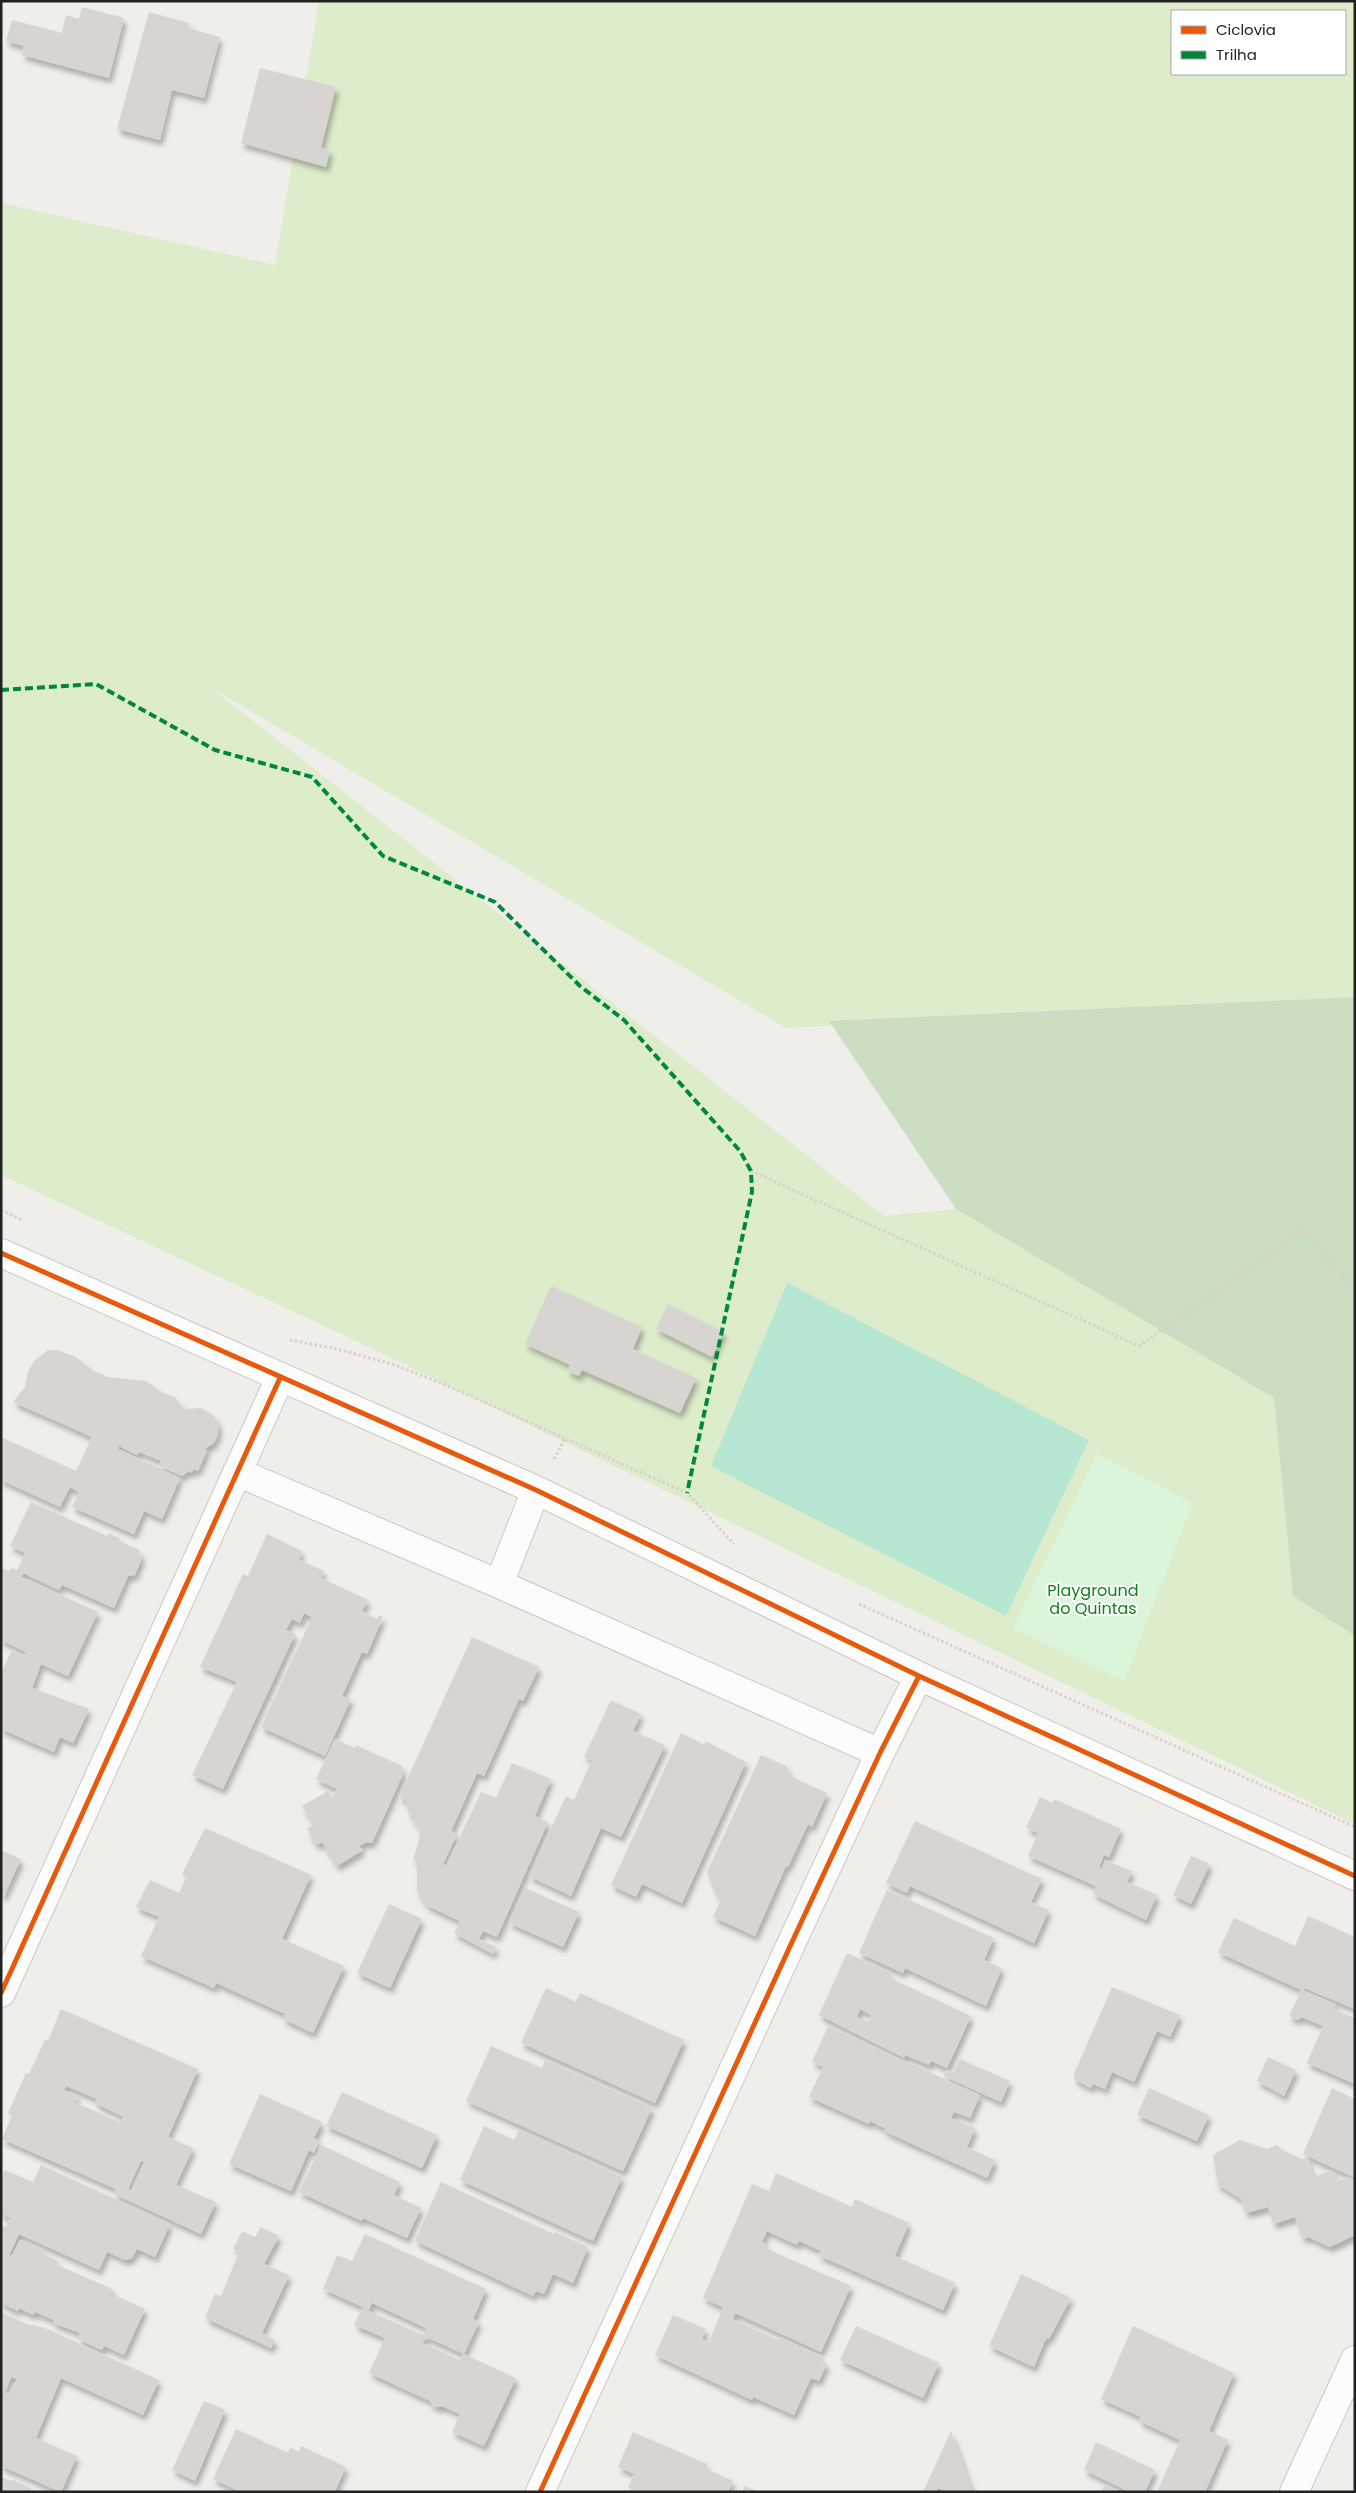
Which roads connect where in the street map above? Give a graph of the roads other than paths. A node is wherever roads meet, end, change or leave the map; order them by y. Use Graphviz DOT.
graph roads {
  1 [pos="1,1253"];
  2 [pos="280,1378"];
  3 [pos="237,1472"];
  4 [pos="536,1490"];
  5 [pos="499,1584"];
  6 [pos="919,1676"];
  7 [pos="880,1753"];
  8 [pos="1355,1876"];
  9 [pos="1,1994"];
  10 [pos="1355,2360"];
  11 [pos="540,2492"];
  12 [pos="1294,2492"];
  1 -- 2 [label="street"];
  2 -- 3 [label="street"];
  2 -- 4 [label="street"];
  3 -- 5 [label="street"];
  3 -- 9 [label="street"];
  4 -- 5 [label="street"];
  4 -- 6 [label="street"];
  5 -- 7 [label="street"];
  6 -- 7 [label="street"];
  6 -- 8 [label="street"];
  7 -- 11 [label="street"];
  10 -- 12 [label="street"];
}
